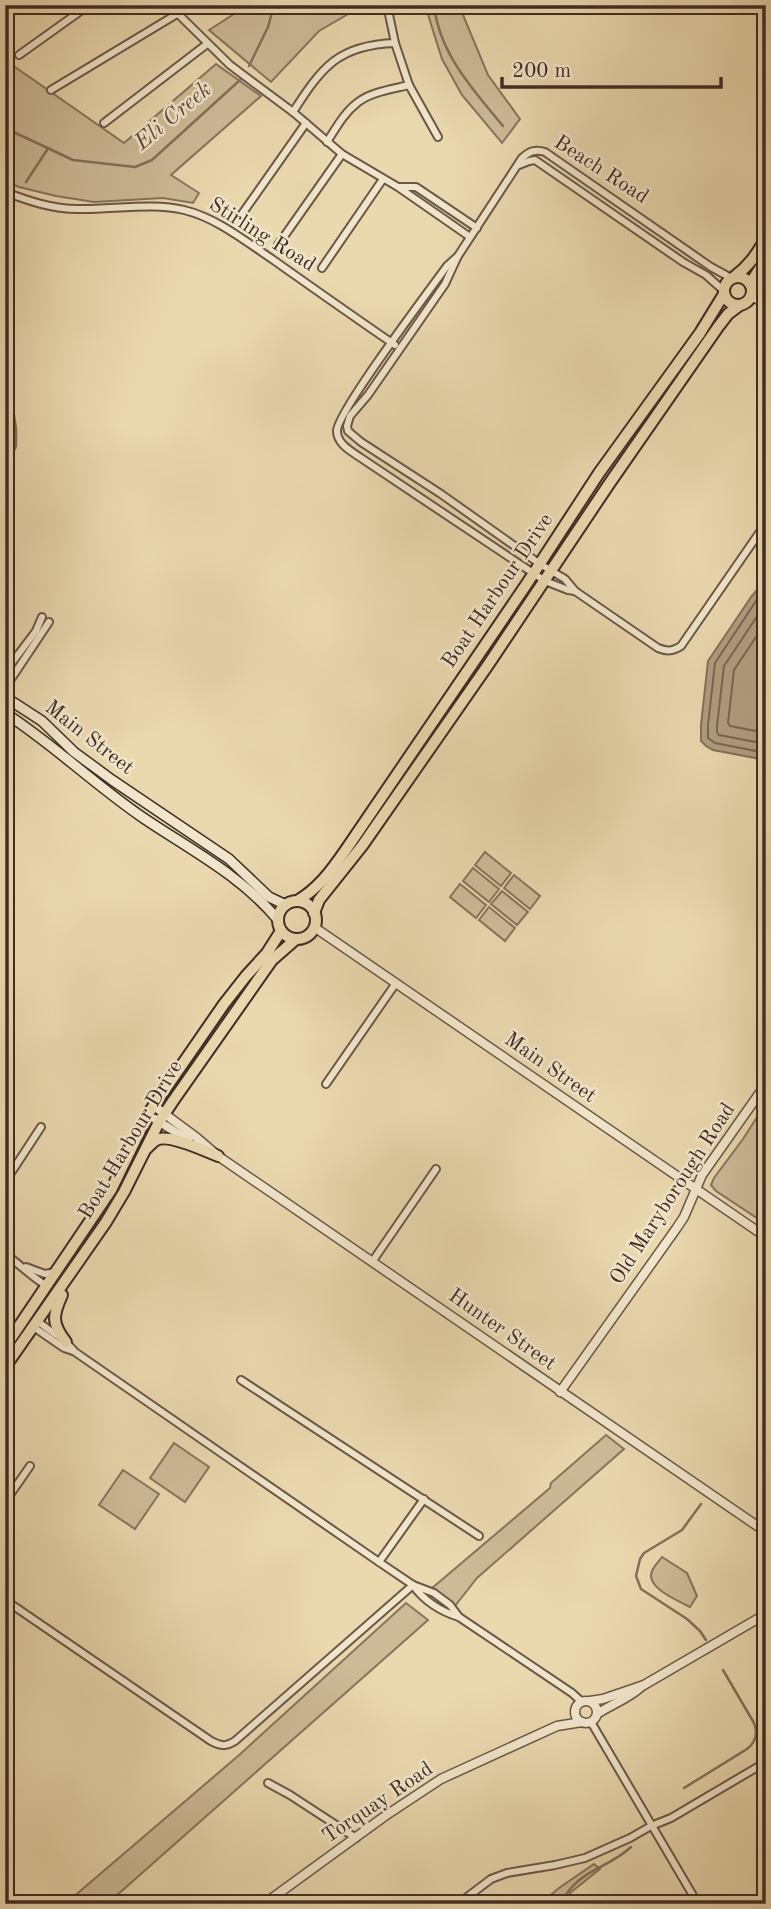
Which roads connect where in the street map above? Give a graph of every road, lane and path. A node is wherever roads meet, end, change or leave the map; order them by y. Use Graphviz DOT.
graph roads {
  1 [pos="89,5"];
  2 [pos="169,5"];
  3 [pos="387,5"];
  4 [pos="177,14"];
  5 [pos="395,43"];
  6 [pos="207,44"];
  7 [pos="19,55"];
  8 [pos="409,85"];
  9 [pos="51,90"];
  10 [pos="293,112"];
  11 [pos="104,123"];
  12 [pos="306,123"];
  13 [pos="438,137"];
  14 [pos="327,142"];
  15 [pos="342,154"];
  16 [pos="519,165"];
  17 [pos="383,179"];
  18 [pos="398,187"];
  19 [pos="5,192"];
  20 [pos="242,214"];
  21 [pos="477,228"];
  22 [pos="470,237"];
  23 [pos="766,238"];
  24 [pos="278,245"];
  25 [pos="683,247"];
  26 [pos="458,256"];
  27 [pos="676,258"];
  28 [pos="766,259"];
  29 [pos="322,268"];
  30 [pos="733,277"];
  31 [pos="751,289"];
  32 [pos="724,293"];
  33 [pos="740,305"];
  34 [pos="766,305"];
  35 [pos="392,343"];
  36 [pos="399,348"];
  37 [pos="766,523"];
  38 [pos="537,568"];
  39 [pos="548,576"];
  40 [pos="575,591"];
  41 [pos="5,672"];
  42 [pos="479,677"];
  43 [pos="5,688"];
  44 [pos="5,697"];
  45 [pos="5,713"];
  46 [pos="438,715"];
  47 [pos="291,903"];
  48 [pos="314,913"];
  49 [pos="279,925"];
  50 [pos="314,927"];
  51 [pos="296,939"];
  52 [pos="396,983"];
  53 [pos="326,1084"];
  54 [pos="766,1084"];
  55 [pos="151,1110"];
  56 [pos="162,1118"];
  57 [pos="41,1127"];
  58 [pos="144,1150"];
  59 [pos="218,1156"];
  60 [pos="436,1169"];
  61 [pos="5,1182"];
  62 [pos="696,1189"];
  63 [pos="766,1237"];
  64 [pos="91,1244"];
  65 [pos="5,1254"];
  66 [pos="372,1262"];
  67 [pos="24,1266"];
  68 [pos="58,1270"];
  69 [pos="71,1273"];
  70 [pos="47,1286"];
  71 [pos="25,1317"];
  72 [pos="36,1324"];
  73 [pos="66,1342"];
  74 [pos="5,1347"];
  75 [pos="75,1352"];
  76 [pos="5,1367"];
  77 [pos="241,1380"];
  78 [pos="560,1392"];
  79 [pos="30,1466"];
  80 [pos="424,1499"];
  81 [pos="5,1502"];
  82 [pos="766,1532"];
  83 [pos="479,1536"];
  84 [pos="379,1562"];
  85 [pos="413,1585"];
  86 [pos="5,1600"];
  87 [pos="766,1614"];
  88 [pos="642,1685"];
  89 [pos="586,1702"];
  90 [pos="576,1710"];
  91 [pos="597,1714"];
  92 [pos="587,1722"];
  93 [pos="557,1726"];
  94 [pos="766,1762"];
  95 [pos="268,1783"];
  96 [pos="651,1826"];
  97 [pos="356,1838"];
  98 [pos="264,1904"];
  99 [pos="458,1904"];
  100 [pos="698,1904"];
  1 -- 7 [label="street"];
  2 -- 4 [label="street"];
  3 -- 5 [label="street"];
  4 -- 6 [label="street"];
  4 -- 9 [label="street"];
  5 -- 8 [label="street"];
  5 -- 10 [label="street"];
  6 -- 10 [label="street"];
  6 -- 11 [label="street"];
  8 -- 13 [label="street"];
  8 -- 14 [label="street"];
  10 -- 12 [label="street"];
  12 -- 14 [label="street"];
  12 -- 20 [label="street"];
  14 -- 15 [label="street"];
  15 -- 17 [label="street"];
  15 -- 24 [label="street"];
  16 -- 21 [label="street"];
  16 -- 25 [label="street, Beach Road"];
  16 -- 27 [label="street, Beach Road"];
  17 -- 18 [label="street"];
  17 -- 29 [label="street"];
  18 -- 21 [label="street"];
  18 -- 22 [label="street"];
  19 -- 35 [label="street, Stirling Road"];
  21 -- 22 [label="street"];
  22 -- 26 [label="street"];
  23 -- 30 [label="main road"];
  25 -- 27 [label="street"];
  25 -- 30 [label="street, Beach Road"];
  26 -- 35 [label="street"];
  26 -- 36 [label="street"];
  27 -- 32 [label="street, Beach Road"];
  28 -- 31 [label="main road"];
  30 -- 31 [label="main road"];
  30 -- 32 [label="main road"];
  31 -- 33 [label="main road"];
  31 -- 34 [label="street"];
  32 -- 33 [label="main road"];
  32 -- 38 [label="main road, Boat Harbour Drive"];
  33 -- 39 [label="main road, Boat Harbour Drive"];
  35 -- 36 [label="street, Stirling Road"];
  35 -- 38 [label="street"];
  36 -- 38 [label="street"];
  37 -- 40 [label="street"];
  38 -- 39 [label="street"];
  38 -- 39 [label="street"];
  38 -- 46 [label="main road, Boat Harbour Drive"];
  39 -- 40 [label="street"];
  39 -- 40 [label="street"];
  39 -- 42 [label="main road, Boat Harbour Drive"];
  41 -- 43 [label="street"];
  42 -- 46 [label="main road"];
  42 -- 48 [label="main road, Boat Harbour Drive"];
  44 -- 47 [label="main road, Main Street"];
  45 -- 49 [label="main road, Main Street"];
  46 -- 47 [label="main road, Boat Harbour Drive"];
  47 -- 48 [label="main road"];
  47 -- 49 [label="main road"];
  48 -- 50 [label="main road"];
  49 -- 51 [label="main road"];
  49 -- 55 [label="main road, Boat Harbour Drive"];
  50 -- 51 [label="main road"];
  50 -- 52 [label="street, Main Street"];
  51 -- 56 [label="main road, Boat Harbour Drive"];
  52 -- 53 [label="street"];
  52 -- 62 [label="street, Main Street"];
  54 -- 62 [label="street, Old Maryborough Road"];
  55 -- 56 [label="street, Hunter Street"];
  55 -- 68 [label="main road, Boat Harbour Drive"];
  56 -- 58 [label="main road, Boat Harbour Drive"];
  56 -- 59 [label="street, Hunter Street"];
  57 -- 61 [label="street"];
  58 -- 59 [label="main road"];
  58 -- 64 [label="main road, Boat Harbour Drive"];
  59 -- 66 [label="street, Hunter Street"];
  60 -- 66 [label="street"];
  62 -- 63 [label="street, Main Street"];
  62 -- 78 [label="street, Old Maryborough Road"];
  64 -- 69 [label="main road, Boat Harbour Drive"];
  64 -- 70 [label="main road"];
  65 -- 67 [label="street"];
  66 -- 78 [label="street, Hunter Street"];
  67 -- 68 [label="street"];
  67 -- 70 [label="street"];
  68 -- 70 [label="main road, Boat Harbour Drive"];
  69 -- 72 [label="main road, Boat Harbour Drive"];
  69 -- 73 [label="main road"];
  70 -- 71 [label="main road, Boat Harbour Drive"];
  71 -- 72 [label="street"];
  71 -- 74 [label="main road, Boat Harbour Drive"];
  72 -- 73 [label="street"];
  72 -- 75 [label="street"];
  72 -- 76 [label="main road, Boat Harbour Drive"];
  73 -- 75 [label="street"];
  75 -- 84 [label="street"];
  77 -- 80 [label="street"];
  78 -- 82 [label="street, Hunter Street"];
  79 -- 81 [label="street"];
  80 -- 83 [label="street"];
  80 -- 84 [label="street"];
  84 -- 85 [label="street"];
  85 -- 86 [label="street"];
  85 -- 89 [label="street"];
  87 -- 88 [label="street"];
  88 -- 89 [label="street"];
  88 -- 91 [label="street"];
  89 -- 90 [label="street"];
  89 -- 91 [label="street"];
  90 -- 92 [label="street"];
  90 -- 93 [label="street, Torquay Road"];
  91 -- 92 [label="street"];
  92 -- 93 [label="street, Torquay Road"];
  92 -- 96 [label="street"];
  93 -- 97 [label="street, Torquay Road"];
  94 -- 96 [label="street"];
  95 -- 97 [label="street"];
  96 -- 99 [label="street"];
  96 -- 100 [label="street"];
  97 -- 98 [label="street, Torquay Road"];
}
